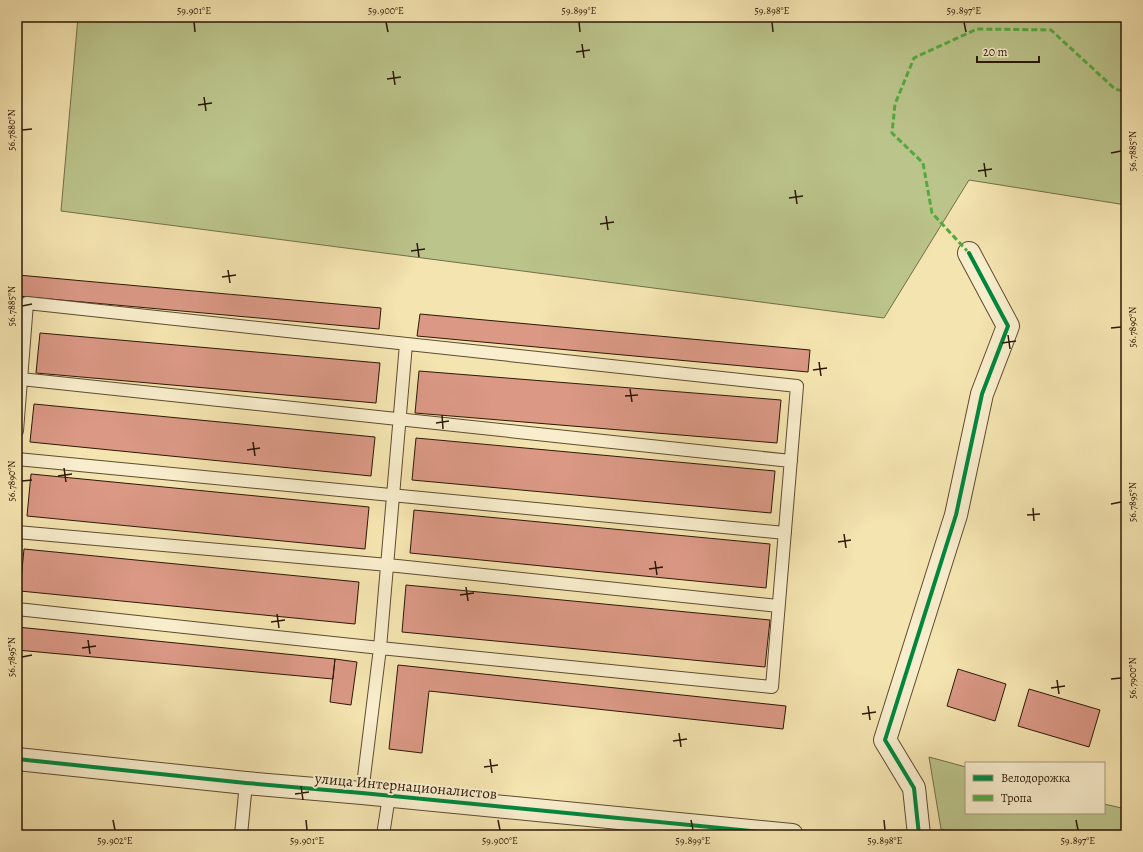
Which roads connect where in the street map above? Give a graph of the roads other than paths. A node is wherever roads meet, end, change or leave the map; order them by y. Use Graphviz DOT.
graph roads {
  1 [pos="969,252"];
  2 [pos="406,344"];
  3 [pos="21,380"];
  4 [pos="400,419"];
  5 [pos="17,431"];
  6 [pos="17,459"];
  7 [pos="791,461"];
  8 [pos="394,494"];
  9 [pos="17,532"];
  10 [pos="785,533"];
  11 [pos="388,565"];
  12 [pos="778,606"];
  13 [pos="17,609"];
  14 [pos="380,648"];
  15 [pos="17,759"];
  16 [pos="246,783"];
  17 [pos="362,793"];
  18 [pos="389,796"];
  19 [pos="241,835"];
  20 [pos="383,835"];
  21 [pos="786,835"];
  22 [pos="919,835"];
  1 -- 22 [label="street"];
  2 -- 3 [label="lane"];
  2 -- 4 [label="lane"];
  2 -- 7 [label="lane"];
  3 -- 4 [label="lane"];
  3 -- 5 [label="lane"];
  4 -- 7 [label="lane"];
  4 -- 8 [label="lane"];
  6 -- 8 [label="lane"];
  7 -- 10 [label="lane"];
  8 -- 10 [label="lane"];
  8 -- 11 [label="lane"];
  9 -- 11 [label="lane"];
  10 -- 12 [label="lane"];
  11 -- 12 [label="lane"];
  11 -- 14 [label="lane"];
  12 -- 14 [label="lane"];
  13 -- 14 [label="lane"];
  14 -- 17 [label="lane"];
  15 -- 16 [label="street, улица Интернационалистов"];
  16 -- 17 [label="street, улица Интернационалистов"];
  16 -- 19 [label="lane"];
  17 -- 18 [label="street, улица Интернационалистов"];
  18 -- 20 [label="lane"];
  18 -- 21 [label="street, улица Интернационалистов"];
}
